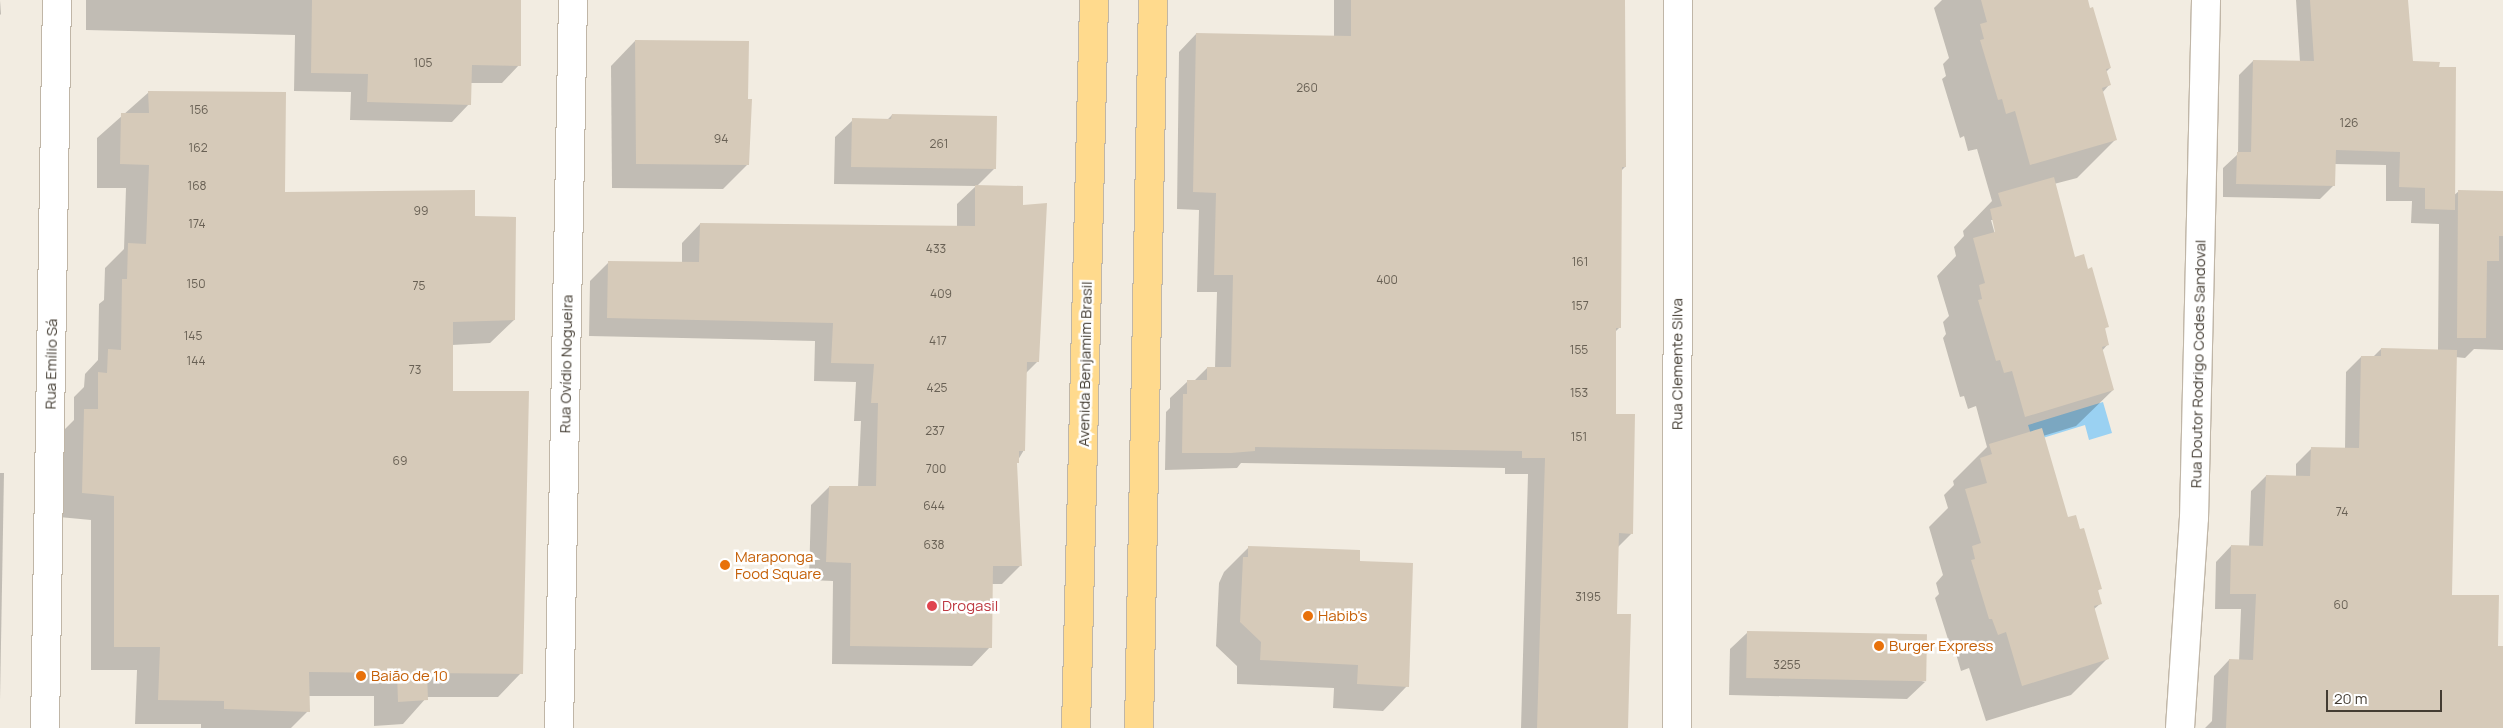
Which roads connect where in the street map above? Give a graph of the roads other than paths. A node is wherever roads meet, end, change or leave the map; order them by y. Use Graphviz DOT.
graph roads {
  1 [pos="57,0"];
  2 [pos="573,0"];
  3 [pos="1094,0"];
  4 [pos="1154,0"];
  5 [pos="1678,0"];
  6 [pos="2206,0"];
  7 [pos="45,728"];
  8 [pos="559,728"];
  9 [pos="1076,728"];
  10 [pos="1139,728"];
  11 [pos="1677,728"];
  12 [pos="2180,728"];
  1 -- 7 [label="street, Rua Emílio Sá"];
  2 -- 8 [label="street, Rua Ovídio Nogueira"];
  3 -- 9 [label="main road, Avenida Benjamim Brasil"];
  4 -- 10 [label="main road"];
  5 -- 11 [label="street, Rua Clemente Silva"];
  6 -- 12 [label="street, Rua Doutor Rodrigo Codes Sandoval"];
}
